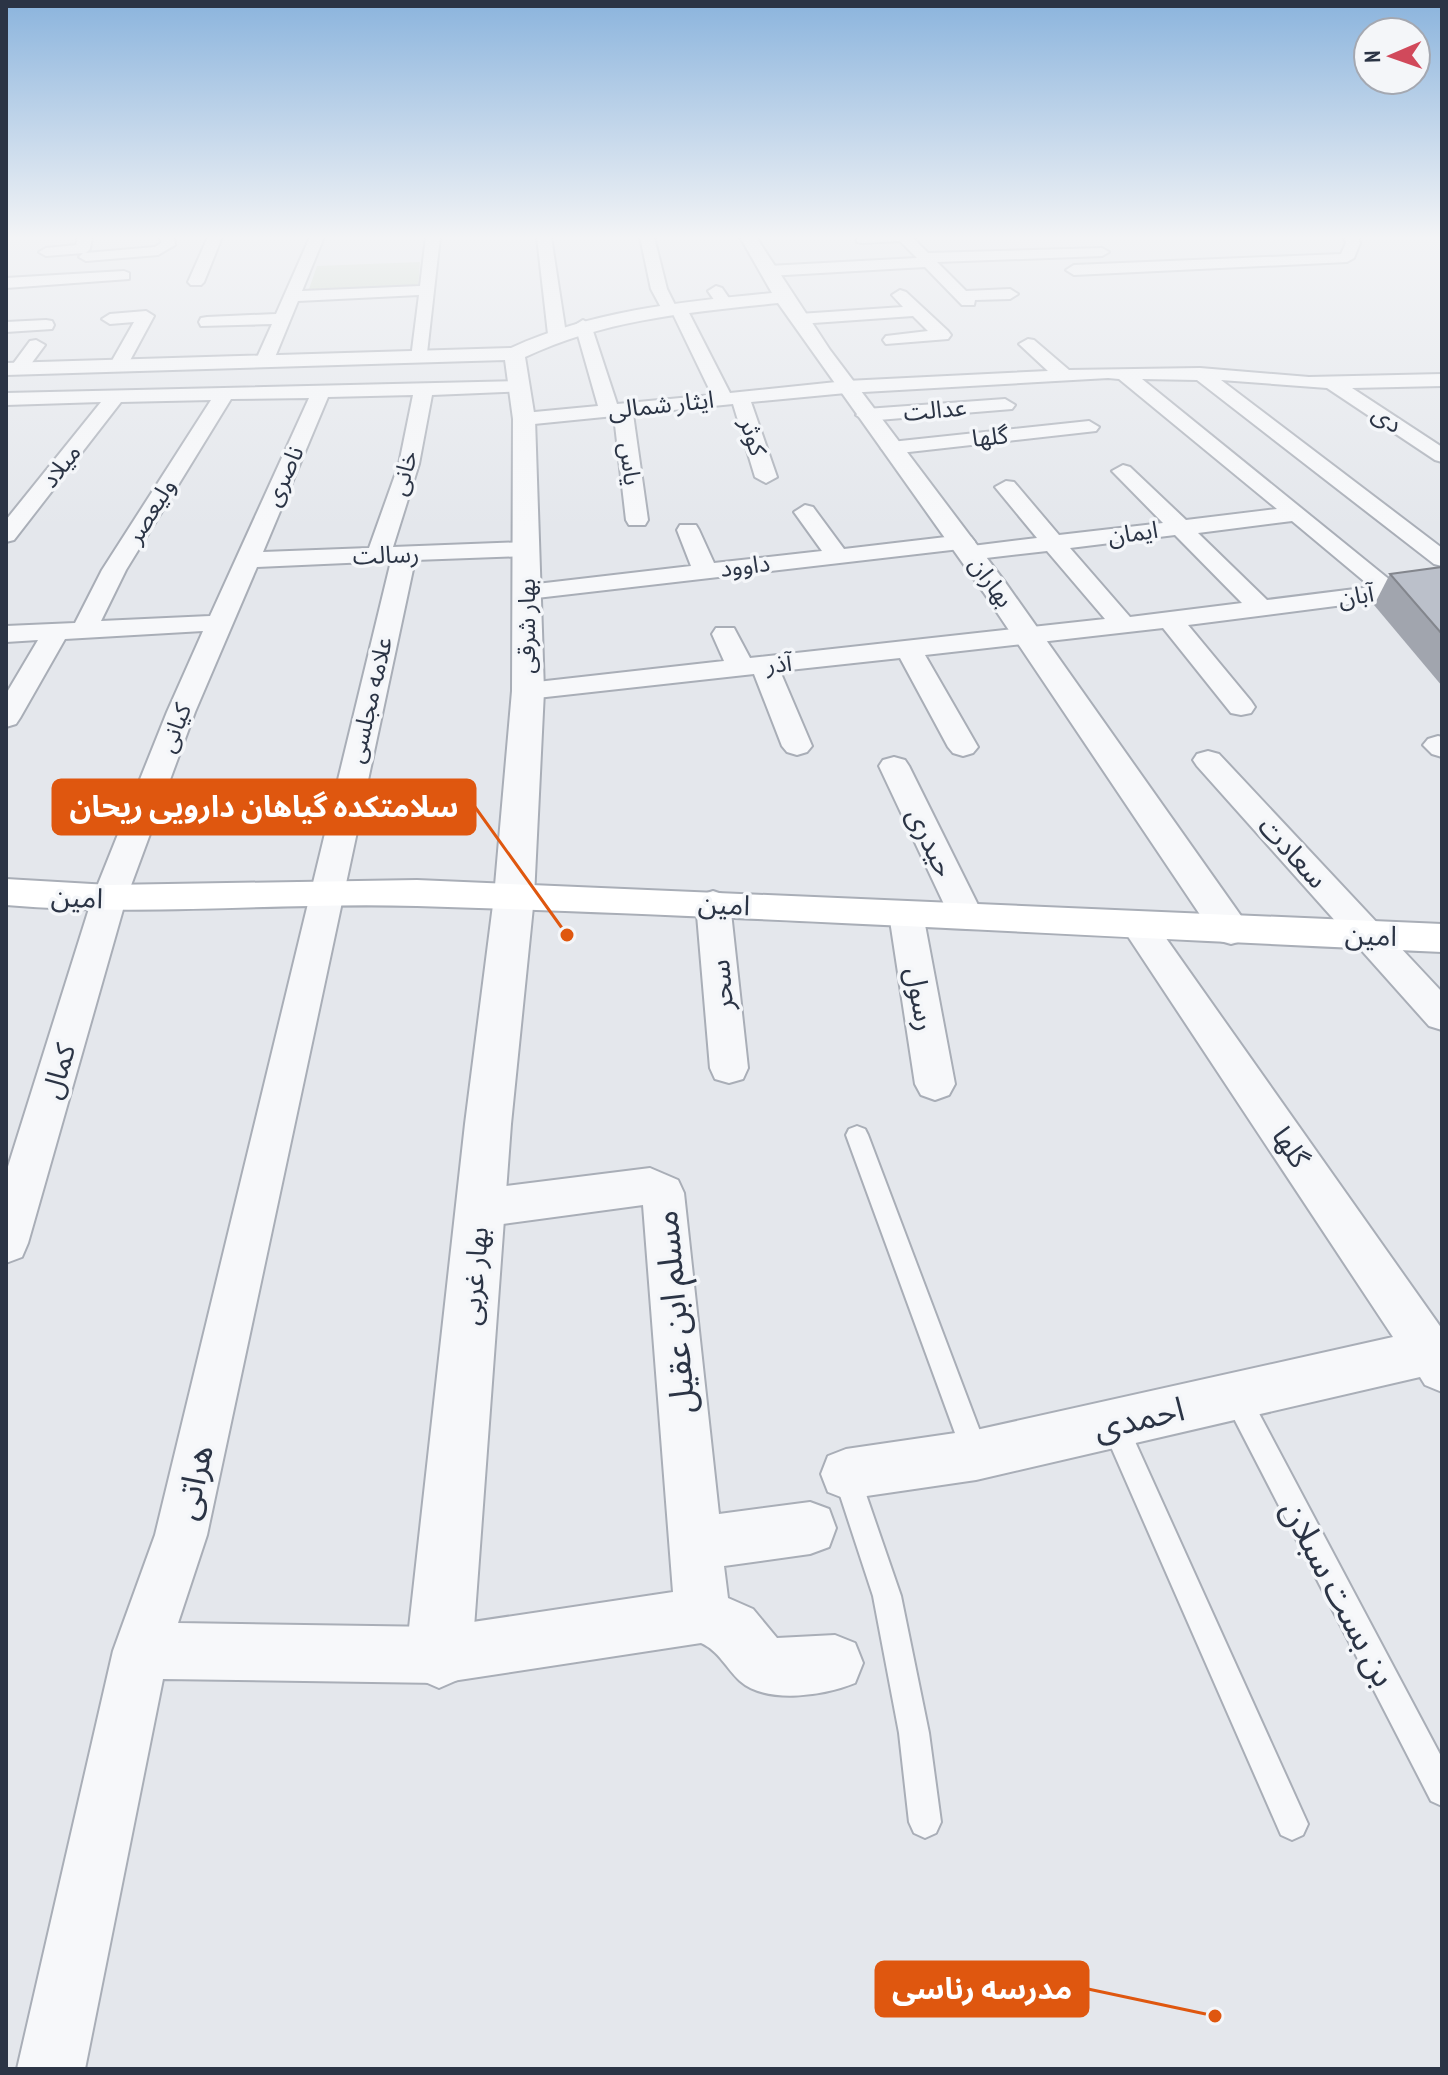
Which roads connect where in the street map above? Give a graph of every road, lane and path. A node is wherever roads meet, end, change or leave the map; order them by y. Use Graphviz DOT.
graph roads {
  1 [pos="40,334"];
  2 [pos="98,334"];
  3 [pos="101,334"];
  4 [pos="136,334"];
  5 [pos="277,334"];
  6 [pos="422,334"];
  7 [pos="557,334"];
  8 [pos="586,334"];
  9 [pos="690,334"];
  10 [pos="810,334"];
  11 [pos="941,334"];
  12 [pos="892,340"];
  13 [pos="1028,344"];
  14 [pos="514,354"];
  15 [pos="420,358"];
  16 [pos="264,362"];
  17 [pos="937,364"];
  18 [pos="118,366"];
  19 [pos="12,368"];
  20 [pos="1123,373"];
  21 [pos="1200,373"];
  22 [pos="1065,376"];
  23 [pos="1442,380"];
  24 [pos="72,381"];
  25 [pos="1332,383"];
  26 [pos="967,385"];
  27 [pos="518,387"];
  28 [pos="846,387"];
  29 [pos="424,389"];
  30 [pos="321,392"];
  31 [pos="224,395"];
  32 [pos="115,397"];
  33 [pos="55,398"];
  34 [pos="732,398"];
  35 [pos="7,400"];
  36 [pos="1005,405"];
  37 [pos="616,410"];
  38 [pos="866,415"];
  39 [pos="524,419"];
  40 [pos="997,435"];
  41 [pos="1107,447"];
  42 [pos="891,448"];
  43 [pos="1442,456"];
  44 [pos="1014,457"];
  45 [pos="1123,471"];
  46 [pos="766,477"];
  47 [pos="1006,487"];
  48 [pos="805,512"];
  49 [pos="1296,514"];
  50 [pos="637,520"];
  51 [pos="1177,527"];
  52 [pos="688,530"];
  53 [pos="6,535"];
  54 [pos="1053,543"];
  55 [pos="966,548"];
  56 [pos="526,549"];
  57 [pos="391,555"];
  58 [pos="837,556"];
  59 [pos="1442,559"];
  60 [pos="247,560"];
  61 [pos="705,571"];
  62 [pos="528,592"];
  63 [pos="1262,609"];
  64 [pos="1170,620"];
  65 [pos="218,623"];
  66 [pos="1123,625"];
  67 [pos="84,630"];
  68 [pos="56,631"];
  69 [pos="6,634"];
  70 [pos="725,634"];
  71 [pos="1030,636"];
  72 [pos="908,649"];
  73 [pos="752,666"];
  74 [pos="528,691"];
  75 [pos="1241,707"];
  76 [pos="6,718"];
  77 [pos="797,746"];
  78 [pos="963,747"];
  79 [pos="1208,760"];
  80 [pos="894,766"];
  81 [pos="6,892"];
  82 [pos="326,893"];
  83 [pos="514,897"];
  84 [pos="109,899"];
  85 [pos="713,903"];
  86 [pos="906,914"];
  87 [pos="967,917"];
  88 [pos="1139,926"];
  89 [pos="1231,930"];
  90 [pos="1369,934"];
  91 [pos="1442,938"];
  92 [pos="1442,1016"];
  93 [pos="729,1068"];
  94 [pos="935,1084"];
  95 [pos="857,1135"];
  96 [pos="481,1208"];
  97 [pos="6,1243"];
  98 [pos="1436,1360"];
  99 [pos="1236,1396"];
  100 [pos="1114,1424"];
  101 [pos="976,1455"];
  102 [pos="846,1474"];
  103 [pos="810,1528"];
  104 [pos="695,1544"];
  105 [pos="702,1615"];
  106 [pos="141,1651"];
  107 [pos="439,1655"];
  108 [pos="835,1663"];
  109 [pos="1442,1790"];
  110 [pos="925,1822"];
  111 [pos="1292,1824"];
  112 [pos="51,2069"];
  1 -- 19 [label="street"];
  2 -- 3 [label="street"];
  4 -- 18 [label="street"];
  5 -- 16 [label="street"];
  6 -- 15 [label="street"];
  7 -- 14 [label="street"];
  8 -- 37 [label="street, یاس"];
  9 -- 34 [label="street, کوثر"];
  10 -- 28 [label="street, بهاران"];
  11 -- 12 [label="street"];
  13 -- 22 [label="street"];
  14 -- 15 [label="street"];
  14 -- 27 [label="street, بهار شرقی"];
  15 -- 16 [label="street"];
  16 -- 18 [label="street"];
  17 -- 26 [label="street"];
  18 -- 19 [label="street"];
  20 -- 21 [label="street, ایثار شمالی"];
  20 -- 22 [label="street, ایثار شمالی"];
  20 -- 49 [label="street, آبان"];
  21 -- 25 [label="street, ایثار شمالی"];
  21 -- 59 [label="street"];
  22 -- 26 [label="street, ایثار شمالی"];
  23 -- 25 [label="street, ایثار شمالی"];
  24 -- 33 [label="street"];
  25 -- 43 [label="street, دی"];
  26 -- 28 [label="street, ایثار شمالی"];
  27 -- 29 [label="street"];
  27 -- 39 [label="street, بهار شرقی"];
  28 -- 34 [label="street, ایثار شمالی"];
  28 -- 38 [label="street, بهاران"];
  29 -- 30 [label="street"];
  29 -- 57 [label="street, خانی"];
  30 -- 31 [label="street"];
  30 -- 60 [label="street, ناصری"];
  31 -- 32 [label="street"];
  31 -- 67 [label="street, ولیعصر"];
  32 -- 33 [label="street"];
  32 -- 53 [label="street, میلاد"];
  33 -- 35 [label="street"];
  34 -- 37 [label="street, ایثار شمالی"];
  34 -- 46 [label="street, کوثر"];
  36 -- 38 [label="street, عدالت"];
  37 -- 39 [label="street, ایثار شمالی"];
  37 -- 50 [label="street, یاس"];
  38 -- 42 [label="street, بهاران"];
  39 -- 56 [label="street, بهار شرقی"];
  40 -- 41 [label="street, گلها"];
  40 -- 42 [label="street, گلها"];
  40 -- 44 [label="street"];
  42 -- 55 [label="street, بهاران"];
  45 -- 51 [label="street"];
  47 -- 54 [label="street"];
  48 -- 58 [label="street"];
  49 -- 51 [label="street, ایمان"];
  49 -- 63 [label="street, آبان"];
  51 -- 54 [label="street, ایمان"];
  51 -- 63 [label="street"];
  52 -- 61 [label="street"];
  54 -- 55 [label="street, ایمان"];
  54 -- 66 [label="street"];
  55 -- 58 [label="street, داوود"];
  55 -- 71 [label="street, بهاران"];
  56 -- 57 [label="street, رسالت"];
  56 -- 62 [label="street, بهار شرقی"];
  57 -- 60 [label="street, رسالت"];
  57 -- 82 [label="street, علامه مجلسی"];
  58 -- 61 [label="street, داوود"];
  60 -- 65 [label="street, کیانی"];
  61 -- 62 [label="street, داوود"];
  62 -- 74 [label="street, بهار شرقی"];
  63 -- 64 [label="street, آبان"];
  64 -- 66 [label="street, آبان"];
  64 -- 75 [label="street"];
  65 -- 67 [label="street"];
  65 -- 84 [label="street, کیانی"];
  66 -- 71 [label="street, آبان"];
  67 -- 68 [label="street"];
  68 -- 69 [label="street"];
  68 -- 76 [label="street"];
  70 -- 73 [label="street"];
  71 -- 72 [label="street, آذر"];
  71 -- 89 [label="street, بهاران"];
  72 -- 73 [label="street, آذر"];
  72 -- 78 [label="street"];
  73 -- 74 [label="street, آذر"];
  73 -- 77 [label="street"];
  74 -- 83 [label="street, بهار شرقی"];
  79 -- 90 [label="street, سعادت"];
  80 -- 87 [label="street, حیدری"];
  81 -- 84 [label="main road, امین"];
  82 -- 83 [label="main road, امین"];
  82 -- 84 [label="main road, امین"];
  82 -- 106 [label="street, هراتی"];
  83 -- 85 [label="main road, امین"];
  83 -- 96 [label="street, بهار غربی"];
  84 -- 97 [label="street, کمال"];
  85 -- 86 [label="main road, امین"];
  85 -- 93 [label="street, سحر"];
  86 -- 87 [label="main road, امین"];
  86 -- 94 [label="street, رسول"];
  87 -- 88 [label="main road, امین"];
  88 -- 89 [label="main road, امین"];
  88 -- 98 [label="street, گلها"];
  89 -- 90 [label="main road, امین"];
  90 -- 91 [label="main road, امین"];
  90 -- 92 [label="street, سعادت"];
  95 -- 101 [label="lane"];
  96 -- 104 [label="street, مسلم ابن عقیل"];
  96 -- 107 [label="street, بهار غربی"];
  98 -- 99 [label="street, احمدی"];
  99 -- 100 [label="street, احمدی"];
  99 -- 109 [label="lane, بن بست سبلان"];
  100 -- 101 [label="street, احمدی"];
  100 -- 111 [label="lane"];
  101 -- 102 [label="street, احمدی"];
  102 -- 110 [label="lane"];
  103 -- 104 [label="street"];
  104 -- 105 [label="street, مسلم ابن عقیل"];
  105 -- 107 [label="street"];
  105 -- 108 [label="street"];
  106 -- 107 [label="street"];
  106 -- 112 [label="street, هراتی"];
}
